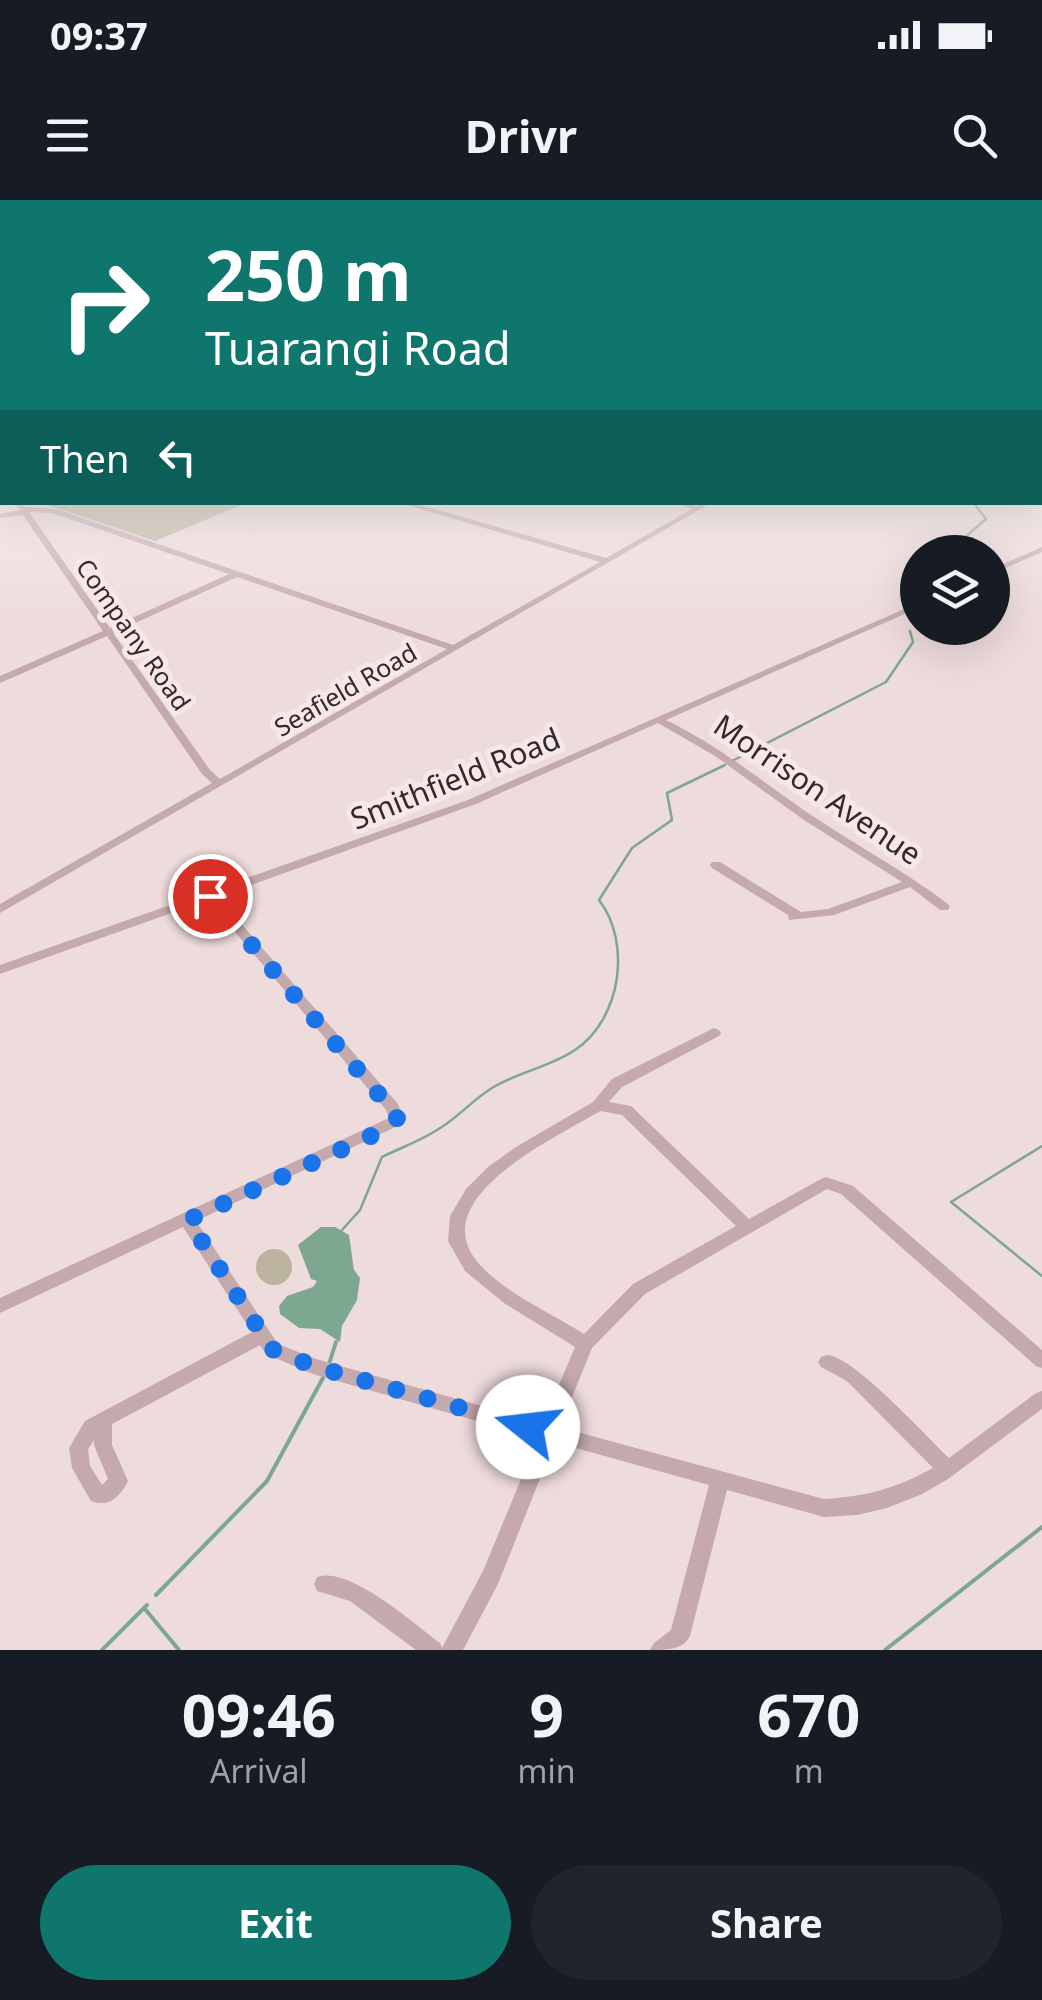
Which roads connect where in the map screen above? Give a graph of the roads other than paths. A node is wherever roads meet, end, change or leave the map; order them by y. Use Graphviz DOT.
graph roads {
  1 [pos="411,505"];
  2 [pos="705,506"];
  3 [pos="22,508"];
  4 [pos="0,516"];
  5 [pos="1042,550"];
  6 [pos="608,561"];
  7 [pos="1010,564"];
  8 [pos="237,574"];
  9 [pos="900,613"];
  10 [pos="108,632"];
  11 [pos="455,649"];
  12 [pos="0,680"];
  13 [pos="660,720"];
  14 [pos="220,784"];
  15 [pos="716,865"];
  16 [pos="913,882"];
  17 [pos="210,896"];
  18 [pos="944,907"];
  19 [pos="0,909"];
  20 [pos="0,970"];
  21 [pos="714,1033"];
  22 [pos="598,1106"];
  23 [pos="188,1220"];
  24 [pos="746,1226"];
  25 [pos="0,1306"];
  26 [pos="262,1334"];
  27 [pos="585,1344"];
  28 [pos="827,1362"];
  29 [pos="1042,1362"];
  30 [pos="1042,1399"];
  31 [pos="556,1414"];
  32 [pos="102,1420"];
  33 [pos="528,1427"];
  34 [pos="569,1438"];
  35 [pos="542,1451"];
  36 [pos="946,1469"];
  37 [pos="720,1481"];
  38 [pos="324,1584"];
  39 [pos="433,1650"];
  40 [pos="452,1650"];
  41 [pos="661,1650"];
  1 -- 6 [label="street"];
  2 -- 6 [label="street, Seafield Road"];
  3 -- 4 [label="street"];
  3 -- 8 [label="street"];
  3 -- 10 [label="street, Company Road"];
  5 -- 7 [label="street"];
  6 -- 11 [label="street, Seafield Road"];
  8 -- 10 [label="street"];
  8 -- 11 [label="street"];
  9 -- 13 [label="street, Smithfield Road"];
  10 -- 12 [label="street"];
  10 -- 14 [label="street, Company Road"];
  11 -- 14 [label="street, Seafield Road"];
  13 -- 16 [label="street, Morrison Avenue"];
  13 -- 17 [label="street, Smithfield Road"];
  14 -- 19 [label="street, Seafield Road"];
  15 -- 16 [label="street"];
  16 -- 18 [label="street, Morrison Avenue"];
  17 -- 20 [label="street, Smithfield Road"];
  17 -- 23 [label="street"];
  21 -- 22 [label="street"];
  22 -- 24 [label="street"];
  22 -- 27 [label="street"];
  23 -- 25 [label="street"];
  23 -- 26 [label="street"];
  24 -- 27 [label="street"];
  24 -- 29 [label="street"];
  26 -- 32 [label="street"];
  26 -- 33 [label="street"];
  27 -- 31 [label="street"];
  28 -- 36 [label="street"];
  30 -- 36 [label="street"];
  31 -- 33 [label="street"];
  31 -- 34 [label="street"];
  33 -- 35 [label="street"];
  34 -- 35 [label="street"];
  34 -- 37 [label="street"];
  35 -- 40 [label="street"];
  36 -- 37 [label="street"];
  37 -- 41 [label="street"];
  38 -- 39 [label="street"];
}
